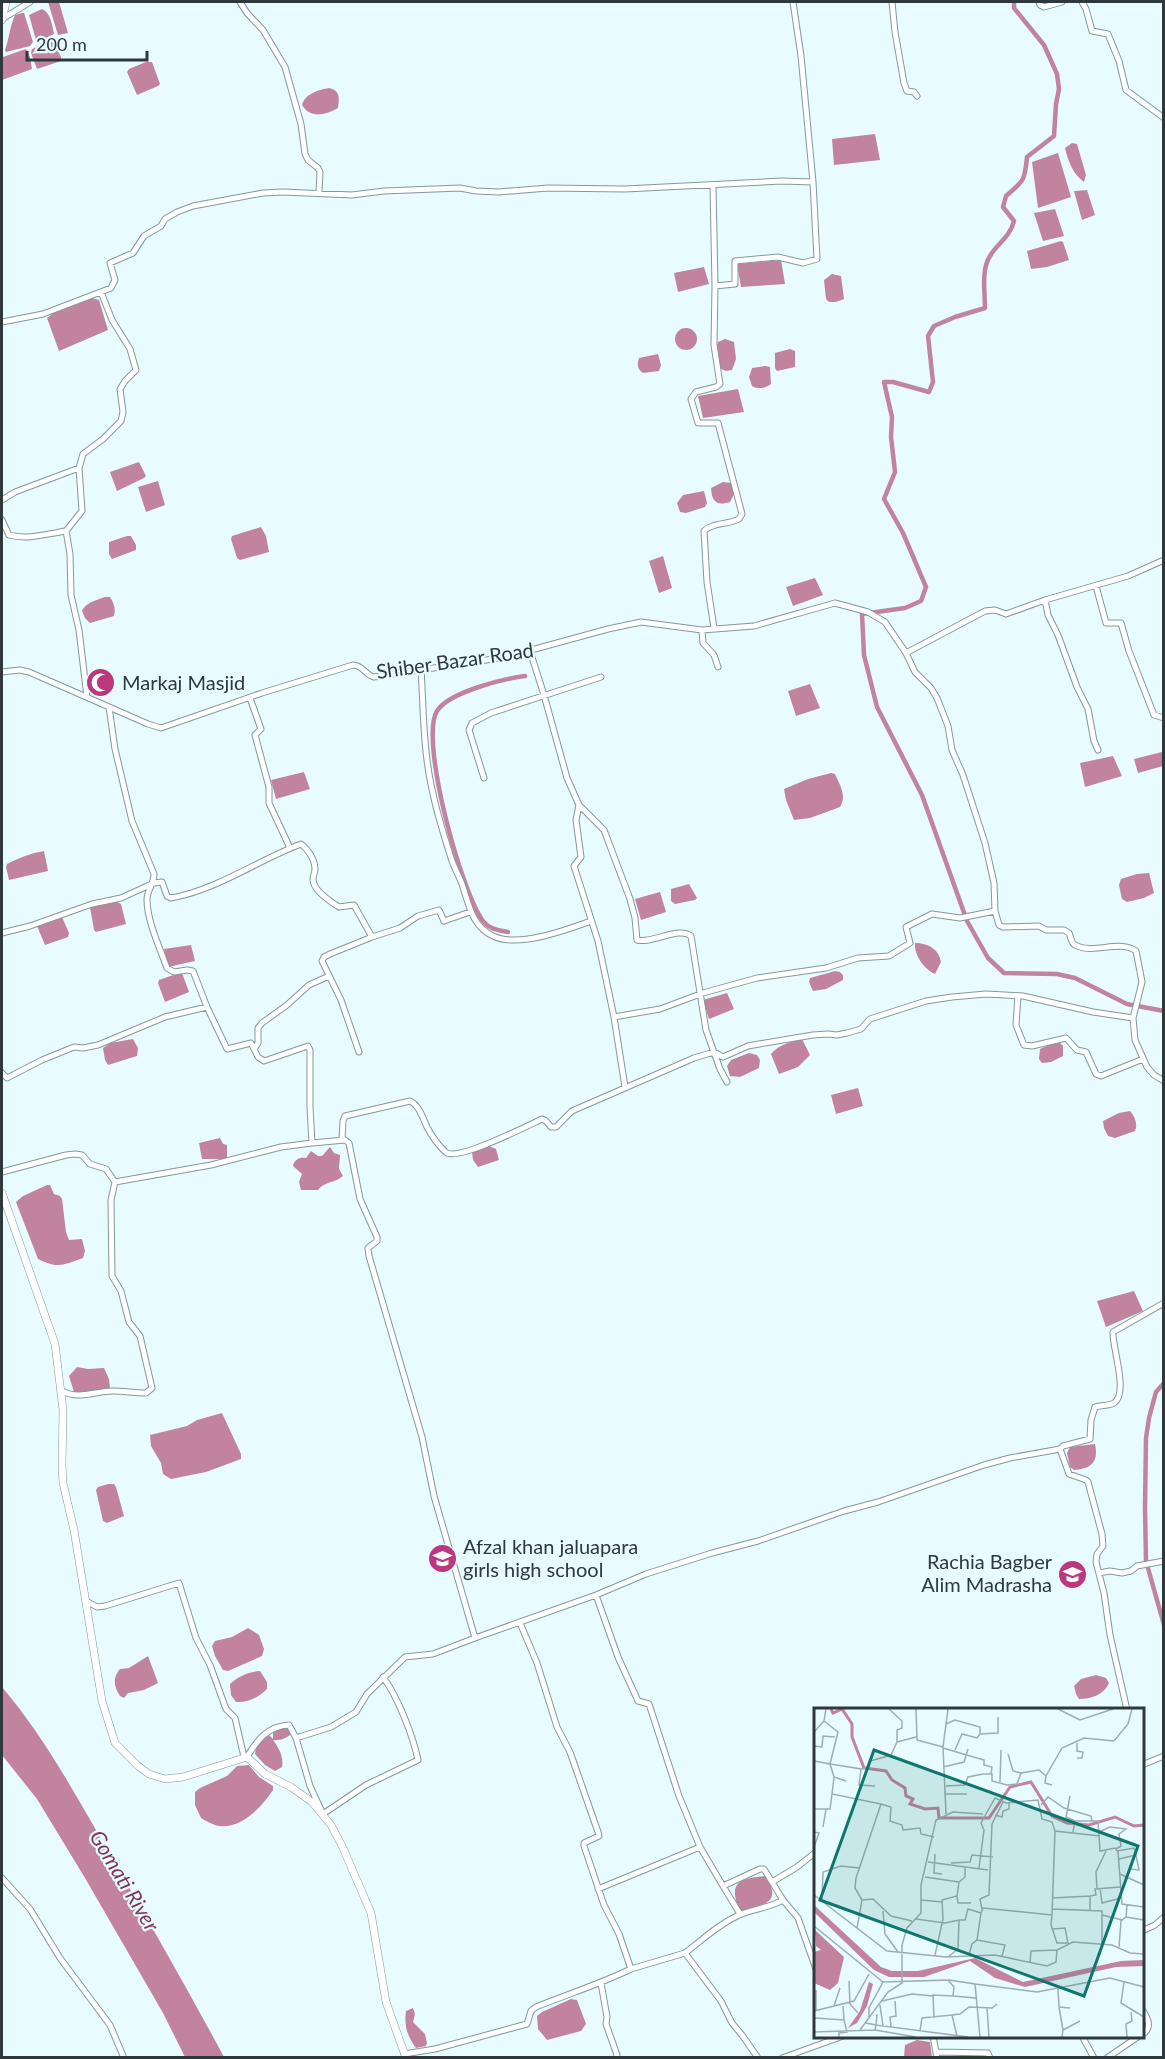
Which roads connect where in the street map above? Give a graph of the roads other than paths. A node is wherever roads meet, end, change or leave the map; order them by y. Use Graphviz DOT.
graph roads {
  1 [pos="6,2"];
  2 [pos="30,2"];
  3 [pos="240,2"];
  4 [pos="793,2"];
  5 [pos="892,2"];
  6 [pos="1039,2"];
  7 [pos="1062,2"];
  8 [pos="1082,2"];
  9 [pos="2,20"];
  10 [pos="917,96"];
  11 [pos="1164,118"];
  12 [pos="813,182"];
  13 [pos="713,185"];
  14 [pos="319,192"];
  15 [pos="715,286"];
  16 [pos="101,292"];
  17 [pos="2,322"];
  18 [pos="80,468"];
  19 [pos="2,501"];
  20 [pos="2,520"];
  21 [pos="66,531"];
  22 [pos="1164,560"];
  23 [pos="1096,586"];
  24 [pos="1045,600"];
  25 [pos="714,628"];
  26 [pos="702,630"];
  27 [pos="530,651"];
  28 [pos="906,653"];
  29 [pos="718,667"];
  30 [pos="421,669"];
  31 [pos="2,672"];
  32 [pos="601,677"];
  33 [pos="544,695"];
  34 [pos="87,697"];
  35 [pos="250,698"];
  36 [pos="109,707"];
  37 [pos="1164,718"];
  38 [pos="1098,750"];
  39 [pos="484,778"];
  40 [pos="579,805"];
  41 [pos="290,848"];
  42 [pos="154,883"];
  43 [pos="995,910"];
  44 [pos="470,912"];
  45 [pos="591,921"];
  46 [pos="2,933"];
  47 [pos="372,937"];
  48 [pos="329,976"];
  49 [pos="700,994"];
  50 [pos="1018,996"];
  51 [pos="207,1007"];
  52 [pos="614,1017"];
  53 [pos="1133,1018"];
  54 [pos="255,1048"];
  55 [pos="359,1052"];
  56 [pos="714,1052"];
  57 [pos="1143,1059"];
  58 [pos="2,1073"];
  59 [pos="727,1082"];
  60 [pos="1164,1082"];
  61 [pos="625,1087"];
  62 [pos="342,1140"];
  63 [pos="312,1143"];
  64 [pos="2,1172"];
  65 [pos="115,1182"];
  66 [pos="2,1193"];
  67 [pos="1164,1303"];
  68 [pos="62,1391"];
  69 [pos="1060,1449"];
  70 [pos="1164,1561"];
  71 [pos="1099,1574"];
  72 [pos="596,1595"];
  73 [pos="84,1600"];
  74 [pos="520,1623"];
  75 [pos="475,1638"];
  76 [pos="383,1677"];
  77 [pos="1127,1708"];
  78 [pos="296,1738"];
  79 [pos="1164,1756"];
  80 [pos="246,1757"];
  81 [pos="1144,1766"];
  82 [pos="323,1814"];
  83 [pos="700,1847"];
  84 [pos="814,1853"];
  85 [pos="2,1878"];
  86 [pos="772,1882"];
  87 [pos="723,1886"];
  88 [pos="2,1887"];
  89 [pos="11,1888"];
  90 [pos="598,1889"];
  91 [pos="783,1900"];
  92 [pos="740,1914"];
  93 [pos="1164,1917"];
  94 [pos="1144,1930"];
  95 [pos="685,1953"];
  96 [pos="814,1964"];
  97 [pos="631,1969"];
  98 [pos="601,1983"];
  99 [pos="1144,2011"];
  100 [pos="1144,2033"];
  101 [pos="837,2038"];
  102 [pos="933,2038"];
  103 [pos="1083,2038"];
  104 [pos="1138,2038"];
  105 [pos="937,2055"];
  106 [pos="405,2056"];
  107 [pos="124,2058"];
  108 [pos="616,2058"];
  109 [pos="758,2058"];
  110 [pos="782,2058"];
  111 [pos="990,2058"];
  112 [pos="1094,2058"];
  113 [pos="1107,2058"];
  1 -- 9 [label="main road"];
  2 -- 9 [label="street"];
  3 -- 14 [label="street"];
  4 -- 12 [label="street"];
  5 -- 10 [label="street"];
  6 -- 7 [label="street"];
  8 -- 11 [label="street"];
  12 -- 13 [label="street"];
  12 -- 15 [label="street"];
  13 -- 14 [label="street"];
  13 -- 15 [label="street"];
  14 -- 16 [label="street"];
  15 -- 25 [label="street"];
  16 -- 17 [label="street"];
  16 -- 18 [label="street"];
  18 -- 19 [label="street"];
  18 -- 21 [label="street"];
  20 -- 21 [label="street"];
  21 -- 34 [label="street"];
  22 -- 23 [label="street"];
  23 -- 24 [label="street"];
  23 -- 37 [label="street"];
  24 -- 28 [label="street"];
  24 -- 38 [label="street"];
  25 -- 26 [label="street, Shiber Bazar Road"];
  25 -- 28 [label="street, Shiber Bazar Road"];
  26 -- 27 [label="street, Shiber Bazar Road"];
  26 -- 29 [label="street"];
  27 -- 30 [label="street, Shiber Bazar Road"];
  27 -- 33 [label="street"];
  28 -- 43 [label="street, Shiber Bazar Road"];
  30 -- 35 [label="street, Shiber Bazar Road"];
  30 -- 44 [label="street"];
  31 -- 34 [label="street, Shiber Bazar Road"];
  32 -- 33 [label="street"];
  33 -- 39 [label="street"];
  33 -- 40 [label="street"];
  34 -- 36 [label="street, Shiber Bazar Road"];
  35 -- 36 [label="street, Shiber Bazar Road"];
  35 -- 41 [label="street"];
  36 -- 42 [label="street"];
  40 -- 45 [label="street"];
  40 -- 49 [label="street"];
  41 -- 42 [label="street"];
  41 -- 47 [label="street"];
  42 -- 46 [label="street"];
  42 -- 51 [label="street"];
  43 -- 49 [label="street"];
  43 -- 53 [label="street"];
  44 -- 45 [label="street"];
  44 -- 47 [label="street"];
  45 -- 52 [label="street"];
  47 -- 48 [label="street"];
  48 -- 54 [label="street"];
  48 -- 55 [label="street"];
  49 -- 52 [label="street"];
  49 -- 56 [label="street"];
  50 -- 53 [label="street"];
  50 -- 56 [label="street"];
  50 -- 57 [label="street"];
  51 -- 54 [label="street"];
  51 -- 58 [label="street"];
  52 -- 61 [label="street"];
  53 -- 57 [label="street"];
  54 -- 63 [label="street"];
  56 -- 59 [label="street"];
  56 -- 61 [label="street"];
  57 -- 60 [label="street"];
  61 -- 62 [label="street"];
  62 -- 63 [label="street"];
  62 -- 75 [label="street"];
  63 -- 65 [label="street"];
  64 -- 65 [label="street"];
  65 -- 68 [label="street"];
  66 -- 68 [label="main road"];
  67 -- 69 [label="street"];
  68 -- 73 [label="main road"];
  69 -- 71 [label="street"];
  69 -- 72 [label="street"];
  70 -- 71 [label="street"];
  71 -- 77 [label="street"];
  72 -- 74 [label="street"];
  72 -- 83 [label="street"];
  73 -- 80 [label="street"];
  73 -- 80 [label="main road"];
  74 -- 75 [label="street"];
  74 -- 90 [label="street"];
  75 -- 76 [label="street"];
  76 -- 78 [label="street"];
  76 -- 82 [label="street"];
  78 -- 80 [label="street"];
  78 -- 82 [label="street"];
  79 -- 81 [label="street"];
  80 -- 82 [label="main road"];
  82 -- 106 [label="main road"];
  83 -- 87 [label="street"];
  83 -- 90 [label="street"];
  84 -- 86 [label="street"];
  85 -- 89 [label="street"];
  86 -- 87 [label="street"];
  86 -- 91 [label="street"];
  87 -- 92 [label="street"];
  88 -- 89 [label="street"];
  89 -- 107 [label="street"];
  90 -- 97 [label="street"];
  91 -- 92 [label="street"];
  91 -- 96 [label="street"];
  92 -- 95 [label="street"];
  93 -- 94 [label="street"];
  95 -- 97 [label="street"];
  95 -- 109 [label="street"];
  97 -- 98 [label="street"];
  98 -- 106 [label="street"];
  98 -- 108 [label="street"];
  99 -- 100 [label="street"];
  101 -- 110 [label="street"];
  102 -- 105 [label="street"];
  103 -- 112 [label="street"];
  104 -- 113 [label="street"];
  105 -- 111 [label="street"];
}
